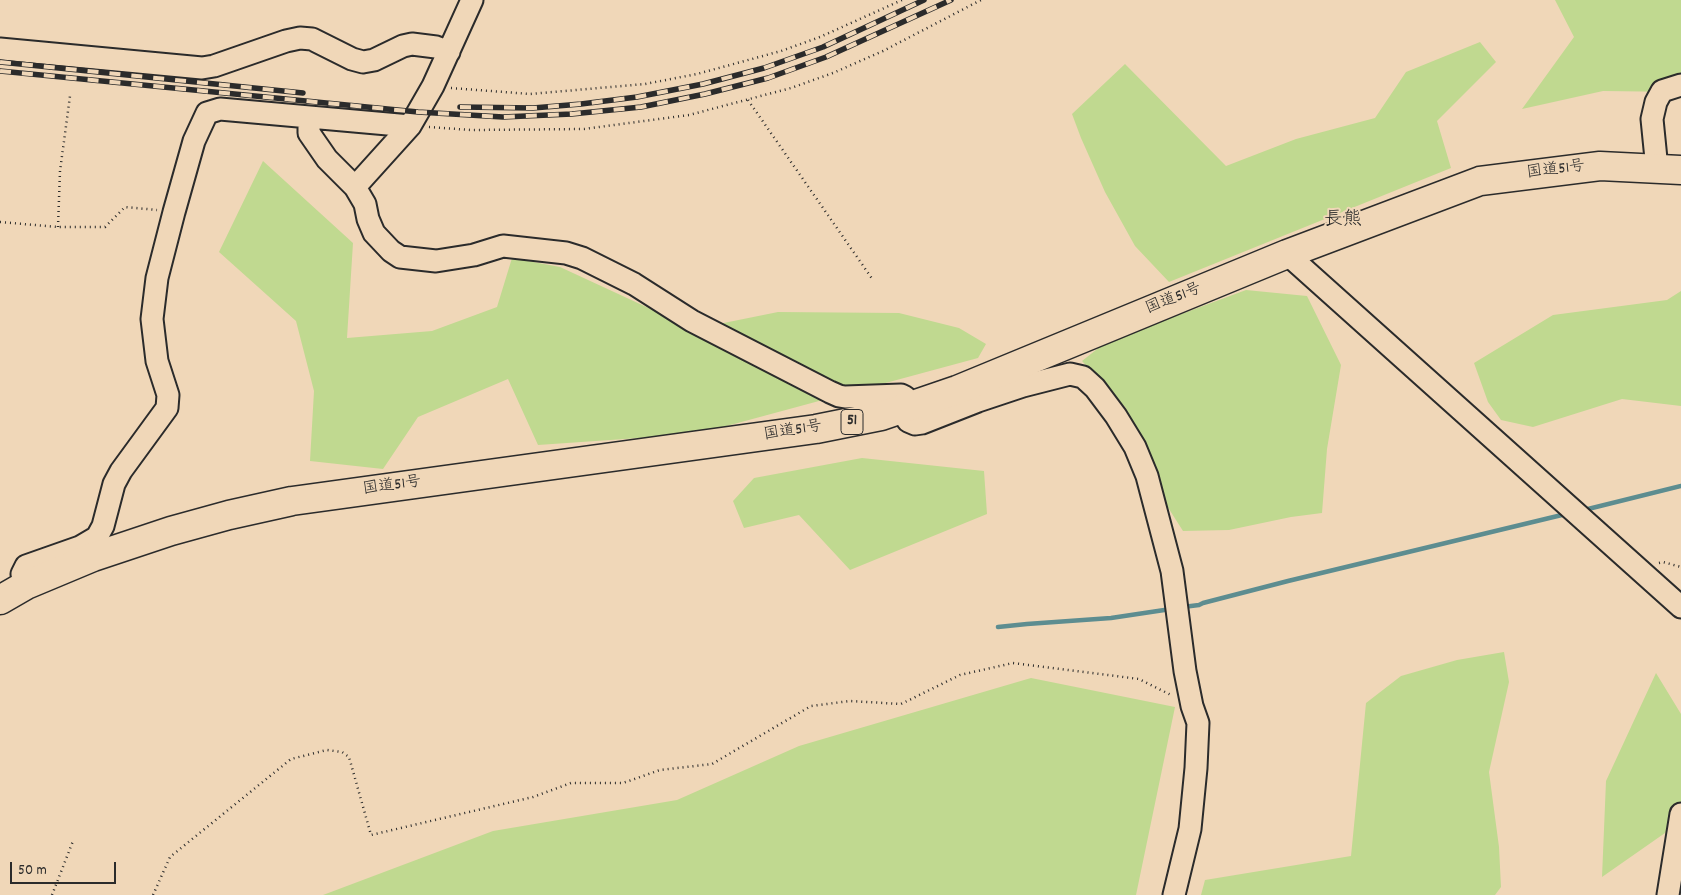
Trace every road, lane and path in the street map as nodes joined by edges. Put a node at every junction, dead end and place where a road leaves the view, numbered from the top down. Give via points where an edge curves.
1 (472, 0) edge
2 (902, 0) edge
3 (981, 0) edge
4 (0, 49) edge
5 (449, 52) junction
6 (1681, 85) edge
7 (434, 86) junction
8 (70, 96) dead end
9 (748, 100) junction
10 (309, 117) junction
11 (410, 126) junction
12 (1669, 169) edge
13 (355, 187) junction
14 (174, 212) junction
15 (0, 222) edge
16 (58, 227) junction
17 (1287, 254) junction
18 (873, 280) dead end
19 (906, 408) junction
20 (26, 585) junction
21 (0, 600) edge
22 (1681, 607) edge
23 (1192, 706) junction
24 (1681, 814) edge
25 (73, 841) dead end
26 (52, 895) edge
27 (154, 895) edge
28 (1174, 895) edge
29 (1668, 895) edge

1 - 5 street
2 - 7 path via 781,51 739,64 645,84 530,94
3 - 9 path via 833,73
4 - 5 street via 202,68 300,38 312,39 363,62 412,44
5 - 7 street
6 - 12 street via 1662,91 1652,119
7 - 11 street
8 - 16 path via 60,171
9 - 11 path via 689,115 584,129 472,130
9 - 18 path
10 - 11 street
10 - 13 street via 310,133 327,159
10 - 14 street via 220,109 208,112 194,141
11 - 13 street
12 - 17 highway, 国道51号 / 51 via 1600,166 1480,180
13 - 19 street via 365,204 374,233 400,257 436,261 474,255 502,246 566,253 634,284 692,321 834,394 902,395
14 - 16 path via 125,207 105,226
14 - 20 street via 152,319 157,361 168,395 167,408 121,471 97,537 80,547 26,566 22,574
15 - 16 path
17 - 19 highway, 国道51号 / 51
17 - 22 street
19 - 20 highway, 国道51号 / 51 via 816,429 292,501 171,531
19 - 23 street via 908,421 915,424 1023,386 1070,374 1083,377 1095,388 1135,447 1147,476 1172,571
20 - 21 highway, 国道51号 / 51
23 - 27 path via 1139,679 1013,663 960,675 901,704 850,701 811,706 712,764 660,770 623,783 571,782 533,797 371,835 349,757 342,752 326,750 291,759 170,857
23 - 28 street via 1198,723 1196,768 1190,829
24 - 29 street
25 - 26 path

